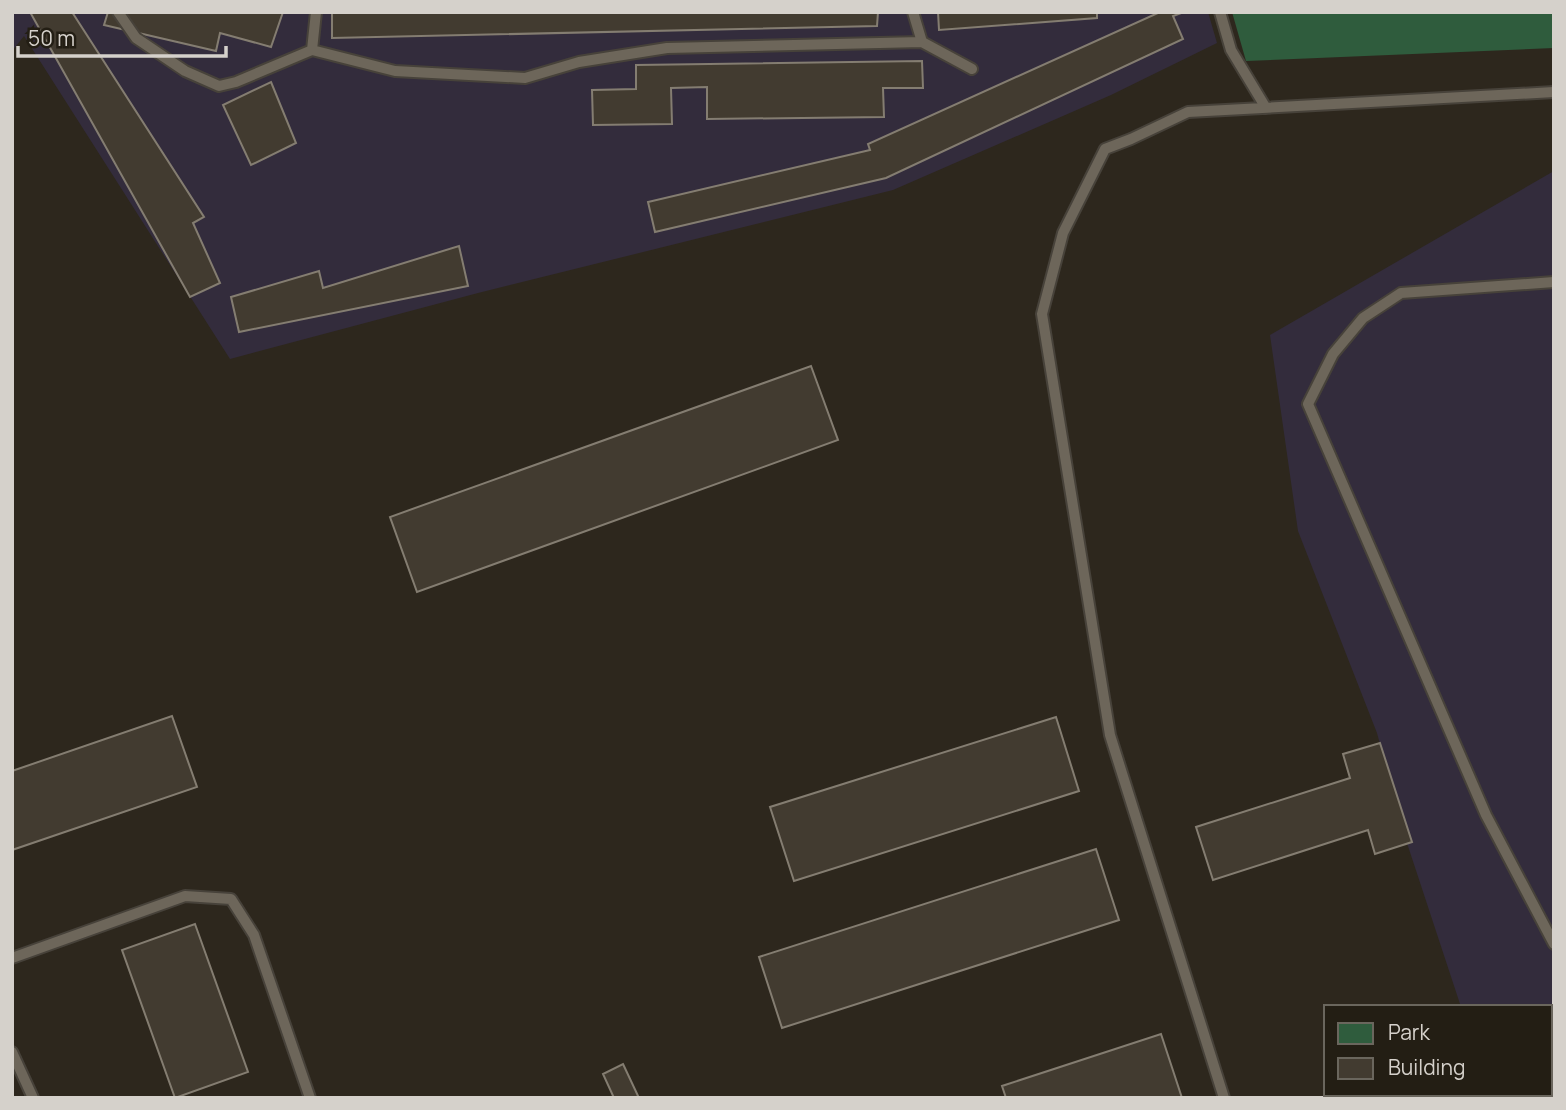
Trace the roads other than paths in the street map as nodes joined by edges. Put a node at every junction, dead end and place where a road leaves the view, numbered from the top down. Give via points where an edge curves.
1 (118, 12) edge
2 (317, 12) edge
3 (912, 12) edge
4 (1220, 12) edge
5 (922, 42) junction
6 (312, 50) junction
7 (972, 69) dead end
8 (1554, 92) edge
9 (1266, 108) junction
10 (1554, 282) edge
11 (1554, 944) edge
12 (12, 958) edge
13 (12, 1052) edge
14 (33, 1098) edge
15 (310, 1098) edge
16 (1224, 1098) edge

1 - 6 lane via 136,38 186,71 219,86
2 - 6 lane
3 - 5 lane
4 - 9 lane via 1231,50
5 - 6 lane via 667,48 579,62 525,78 395,71
5 - 7 lane
8 - 9 lane
9 - 16 lane via 1188,112 1105,149 1063,233 1042,314 1110,735
10 - 11 lane via 1401,293 1363,318 1333,354 1308,404 1486,815
12 - 15 lane via 186,896 231,899 254,934
13 - 14 lane

